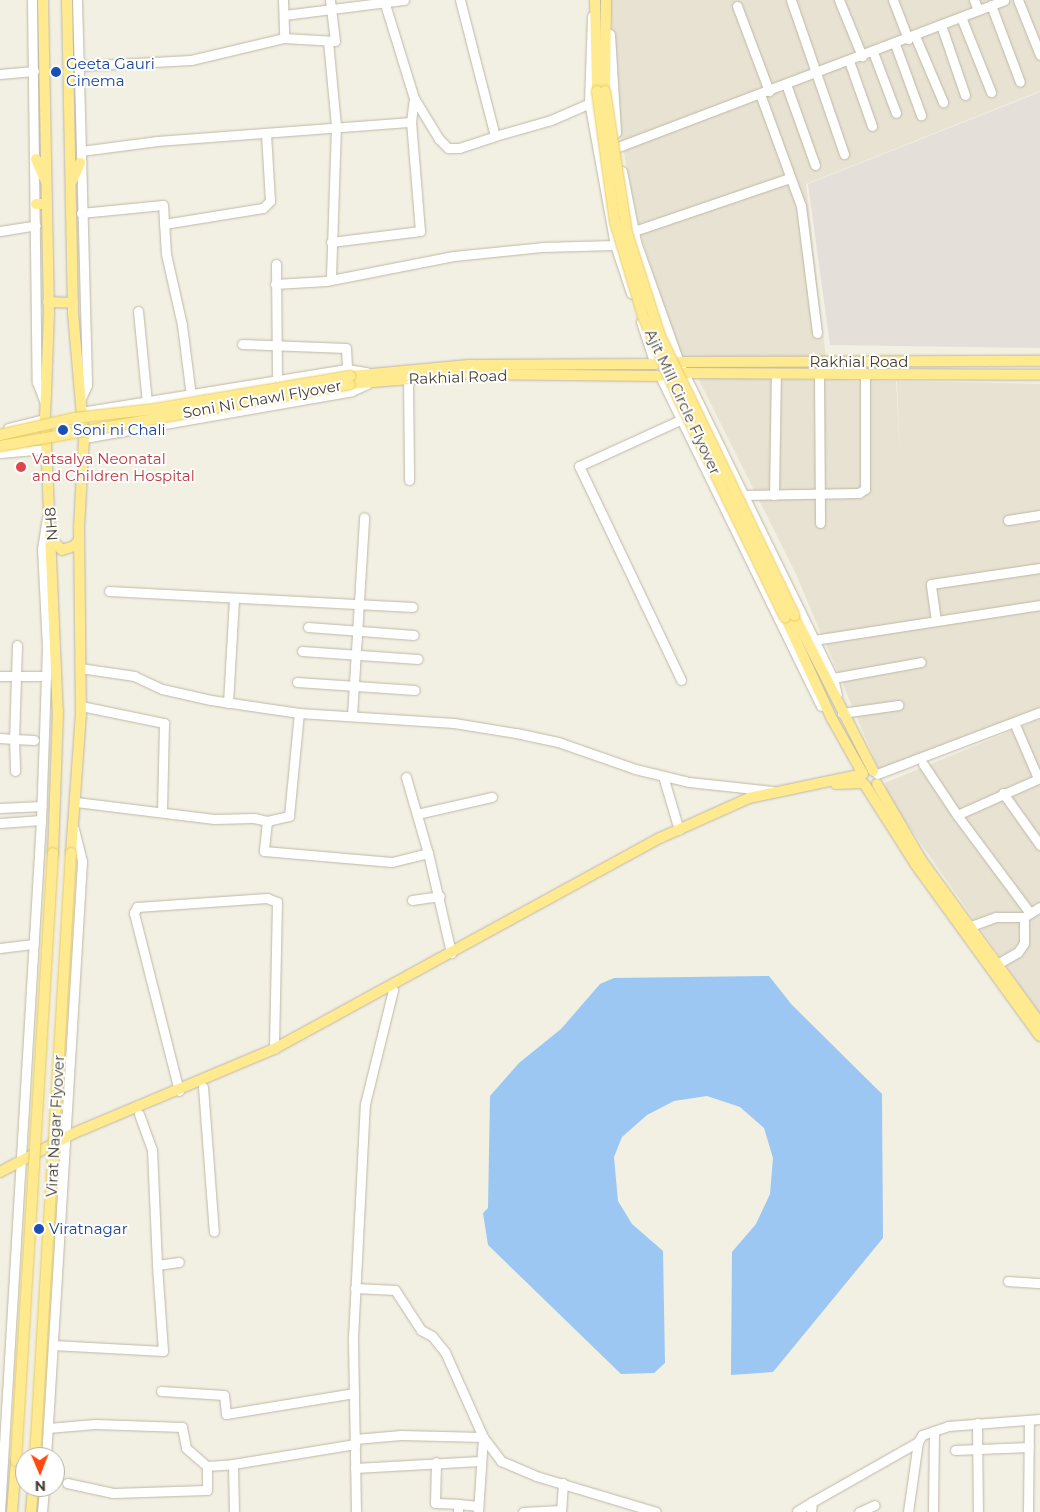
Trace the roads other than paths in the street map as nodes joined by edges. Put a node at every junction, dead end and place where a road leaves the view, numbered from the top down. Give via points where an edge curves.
1 (32, 0) edge
2 (43, 0) edge
3 (67, 0) edge
4 (77, 0) edge
5 (283, 0) edge
6 (404, 0) edge
7 (460, 0) edge
8 (791, 0) edge
9 (839, 0) edge
10 (894, 0) edge
11 (974, 0) edge
12 (1004, 0) edge
13 (1018, 0) edge
14 (595, 3) edge
15 (606, 3) edge
16 (330, 4) edge
17 (385, 4) junction
18 (991, 5) junction
19 (737, 6) dead end
20 (978, 10) junction
21 (285, 14) junction
22 (961, 17) junction
23 (941, 25) junction
24 (911, 37) junction
25 (284, 38) junction
26 (328, 41) junction
27 (895, 44) junction
28 (873, 52) junction
29 (1040, 55) edge
30 (862, 56) junction
31 (849, 61) junction
32 (78, 66) junction
33 (34, 71) junction
34 (816, 73) junction
35 (0, 74) edge
36 (1020, 82) dead end
37 (786, 84) junction
38 (601, 91) junction
39 (769, 91) junction
40 (991, 92) dead end
41 (760, 94) junction
42 (966, 95) dead end
43 (414, 98) junction
44 (612, 101) junction
45 (589, 102) junction
46 (943, 102) dead end
47 (896, 113) dead end
48 (921, 115) dead end
49 (411, 122) junction
50 (336, 126) junction
51 (872, 126) dead end
52 (266, 134) junction
53 (496, 136) junction
54 (618, 147) junction
55 (81, 151) junction
56 (844, 154) dead end
57 (36, 159) junction
58 (80, 162) junction
59 (816, 165) dead end
60 (790, 178) junction
61 (46, 182) junction
62 (70, 184) junction
63 (42, 204) junction
64 (81, 214) junction
65 (164, 224) junction
66 (36, 225) junction
67 (634, 231) junction
68 (0, 232) edge
69 (331, 242) junction
70 (615, 245) junction
71 (276, 264) dead end
72 (330, 280) junction
73 (275, 284) junction
74 (48, 302) junction
75 (72, 303) junction
76 (138, 311) dead end
77 (818, 333) dead end
78 (242, 344) dead end
79 (274, 345) junction
80 (1040, 361) edge
81 (678, 362) junction
82 (655, 364) junction
83 (684, 373) junction
84 (776, 374) junction
85 (819, 374) junction
86 (865, 374) junction
87 (1040, 375) edge
88 (349, 376) junction
89 (660, 376) junction
90 (377, 377) junction
91 (408, 378) junction
92 (278, 381) junction
93 (191, 396) junction
94 (147, 403) junction
95 (46, 405) junction
96 (80, 406) junction
97 (45, 419) junction
98 (680, 420) junction
99 (0, 430) edge
100 (0, 435) edge
101 (84, 438) junction
102 (0, 446) edge
103 (46, 449) junction
104 (0, 453) edge
105 (409, 480) dead end
106 (819, 494) junction
107 (743, 495) junction
108 (774, 495) junction
109 (49, 501) junction
110 (1040, 516) edge
111 (364, 517) dead end
112 (1008, 520) dead end
113 (820, 523) dead end
114 (52, 540) junction
115 (79, 540) junction
116 (1040, 568) edge
117 (108, 591) dead end
118 (234, 598) junction
119 (359, 603) junction
120 (1040, 605) edge
121 (413, 607) dead end
122 (790, 616) junction
123 (936, 621) junction
124 (308, 627) dead end
125 (356, 631) junction
126 (414, 635) dead end
127 (814, 640) junction
128 (18, 645) dead end
129 (302, 651) dead end
130 (354, 657) junction
131 (418, 659) dead end
132 (920, 662) dead end
133 (80, 668) junction
134 (0, 676) edge
135 (18, 676) junction
136 (46, 676) junction
137 (833, 678) junction
138 (680, 680) dead end
139 (297, 682) dead end
140 (353, 686) junction
141 (415, 690) dead end
142 (228, 703) junction
143 (898, 705) dead end
144 (81, 706) junction
145 (1040, 712) edge
146 (299, 713) junction
147 (352, 716) junction
148 (842, 716) junction
149 (1040, 716) edge
150 (832, 719) junction
151 (1016, 727) junction
152 (0, 738) edge
153 (14, 739) junction
154 (34, 740) dead end
155 (923, 764) junction
156 (15, 770) dead end
157 (664, 776) junction
158 (406, 777) dead end
159 (877, 777) junction
160 (1039, 778) edge
161 (863, 781) junction
162 (774, 793) junction
163 (1003, 793) junction
164 (492, 797) dead end
165 (76, 802) junction
166 (42, 806) junction
167 (0, 808) edge
168 (162, 812) junction
169 (417, 814) junction
170 (958, 815) junction
171 (41, 820) junction
172 (268, 822) junction
173 (0, 823) edge
174 (74, 825) junction
175 (678, 830) junction
176 (40, 835) junction
177 (54, 836) junction
178 (1040, 845) edge
179 (428, 853) junction
180 (440, 896) junction
181 (412, 900) dead end
182 (1040, 907) edge
183 (1027, 915) junction
184 (971, 926) junction
185 (34, 944) junction
186 (0, 948) edge
187 (451, 953) junction
188 (999, 963) junction
189 (392, 988) junction
190 (1040, 1023) edge
191 (1040, 1036) edge
192 (274, 1049) junction
193 (203, 1087) junction
194 (179, 1091) junction
195 (138, 1114) junction
196 (66, 1140) junction
197 (22, 1165) junction
198 (0, 1172) edge
199 (0, 1178) edge
200 (214, 1232) dead end
201 (179, 1262) dead end
202 (157, 1265) junction
203 (1008, 1281) dead end
204 (1040, 1283) edge
205 (355, 1288) junction
206 (53, 1345) junction
207 (161, 1392) dead end
208 (354, 1393) junction
209 (1040, 1419) edge
210 (1029, 1421) junction
211 (977, 1423) junction
212 (48, 1428) junction
213 (934, 1431) junction
214 (483, 1437) junction
215 (355, 1442) junction
216 (918, 1442) junction
217 (17, 1447) edge
218 (36, 1447) edge
219 (47, 1447) edge
220 (1029, 1447) junction
221 (977, 1448) junction
222 (956, 1450) dead end
223 (480, 1461) junction
224 (436, 1462) junction
225 (15, 1463) edge
226 (233, 1464) junction
227 (2, 1466) edge
228 (207, 1466) junction
229 (355, 1468) junction
230 (15, 1475) edge
231 (67, 1483) dead end
232 (563, 1483) junction
233 (32, 1497) edge
234 (43, 1497) edge
235 (875, 1505) dead end
236 (811, 1507) edge
237 (458, 1508) edge
238 (478, 1509) edge
239 (561, 1511) edge
240 (0, 1512) edge
241 (12, 1512) edge
242 (31, 1512) edge
243 (42, 1512) edge
244 (234, 1512) edge
245 (356, 1512) edge
246 (523, 1512) edge
247 (656, 1512) edge
248 (797, 1512) edge
249 (859, 1512) edge
250 (908, 1512) edge
251 (933, 1512) edge
252 (978, 1512) edge
253 (1028, 1512) edge

1 - 33 street
2 - 61 main road, NH8
3 - 62 main road, NH8
4 - 32 street
5 - 21 street
6 - 17 street
7 - 53 street
8 - 34 street
9 - 30 street
10 - 24 street
11 - 20 street
12 - 18 street
13 - 29 street
14 - 38 main road, Ajit Mill Circle Flyover
14 - 45 street via 589,35
15 - 38 main road, Ajit Mill Circle Flyover
15 - 44 street
16 - 17 street
16 - 21 street
16 - 26 street via 335,41
17 - 43 street
18 - 20 street
18 - 36 street
19 - 39 street
20 - 22 street
21 - 25 street
22 - 23 street
22 - 40 street
23 - 24 street
23 - 42 street
24 - 27 street
24 - 46 street
25 - 26 street
25 - 32 street via 191,60
26 - 50 street
27 - 28 street
27 - 48 street
28 - 30 street
28 - 47 street
30 - 31 street
31 - 34 street
31 - 51 street
32 - 55 street
33 - 35 street
33 - 57 street
34 - 37 street
34 - 56 street
37 - 39 street
37 - 59 street
38 - 122 main road, Ajit Mill Circle Flyover, bridge via 627,233 660,336
39 - 41 street
41 - 54 street
41 - 60 street
43 - 49 street
43 - 53 street via 448,148
44 - 45 street
44 - 54 street
45 - 53 street via 551,120
45 - 70 street
49 - 50 street
49 - 69 street via 420,231
50 - 52 street
50 - 69 street
52 - 55 street
52 - 65 street via 270,201 263,208
54 - 67 street
55 - 58 street
57 - 61 main road
57 - 63 street
58 - 62 main road
58 - 64 street
60 - 67 street
60 - 77 street via 801,206
61 - 63 main road, NH8
62 - 75 main road, NH8
63 - 66 street
63 - 74 main road, NH8
64 - 65 street via 162,205
64 - 96 street via 87,385
65 - 93 street
66 - 68 street
66 - 95 street via 37,382
67 - 81 street
69 - 72 street
70 - 72 street via 454,256
70 - 82 street
71 - 73 street
72 - 73 street
73 - 79 street
74 - 75 main road
74 - 95 main road, NH8
75 - 96 main road, NH8
76 - 94 street
78 - 79 street
79 - 88 street via 346,348
79 - 92 street
80 - 81 main road, Rakhial Road
81 - 82 street
81 - 83 street
82 - 89 street
82 - 90 main road, Rakhial Road via 468,365
83 - 84 main road, Rakhial Road
83 - 89 street
83 - 107 street
84 - 85 main road, Rakhial Road
84 - 108 street
85 - 86 main road, Rakhial Road
85 - 106 street
86 - 87 main road, Rakhial Road
86 - 106 street via 865,489 859,493
88 - 90 main road, Soni Ni Chawl Flyover
88 - 92 street
88 - 100 main road, Soni Ni Chawl Flyover, bridge via 155,410 75,418
88 - 102 main road, Soni Ni Chawl Flyover, bridge
89 - 91 main road, Rakhial Road via 468,374
89 - 98 street
90 - 91 main road, Rakhial Road
90 - 101 street via 352,391
91 - 105 street
92 - 93 street
93 - 94 street
94 - 96 street
95 - 97 main road, NH8
96 - 101 main road, NH8
97 - 99 street
97 - 103 main road, NH8
98 - 138 street via 579,466
98 - 150 street via 807,680
101 - 115 main road, NH8
103 - 104 street
103 - 109 main road, NH8
106 - 108 street
106 - 113 street
107 - 108 street
107 - 127 street
109 - 114 main road, NH8
109 - 136 street via 42,549
110 - 112 street
111 - 119 street
114 - 115 main road via 62,550 74,546
114 - 177 main road, NH8 via 58,712
115 - 133 main road, NH8
116 - 123 street via 931,584
117 - 118 street
118 - 119 street
118 - 142 street
119 - 121 street
119 - 125 street
120 - 123 street
122 - 148 main road, Ajit Mill Circle Flyover
122 - 150 main road, Ajit Mill Circle Flyover
123 - 127 street
124 - 125 street
125 - 126 street
125 - 130 street
127 - 137 street
128 - 135 street
129 - 130 street
130 - 131 street
130 - 140 street
132 - 137 street
133 - 142 street via 134,676 162,689
133 - 144 main road, NH8
134 - 135 street
135 - 136 street
135 - 153 street
136 - 166 street
137 - 148 street
139 - 140 street
140 - 141 street
140 - 147 street
142 - 146 street
143 - 148 street
144 - 165 main road, NH8
144 - 168 street via 164,723
145 - 159 street
146 - 147 street
146 - 172 street via 289,816
147 - 157 street via 454,723 516,733 558,742
148 - 159 main road, Ajit Mill Circle Flyover
149 - 151 street
150 - 161 main road, Ajit Mill Circle Flyover
151 - 155 street
151 - 160 street
152 - 153 street
153 - 154 street
153 - 156 street
155 - 159 street
155 - 170 street
157 - 162 street
157 - 175 street
158 - 169 street
159 - 161 main road
159 - 161 main road
159 - 184 main road, Ajit Mill Circle Flyover via 898,824
160 - 163 street
161 - 162 main road
161 - 191 main road, Ajit Mill Circle Flyover via 916,865
162 - 175 main road via 749,798
162 - 189 main road via 662,842
163 - 170 street
163 - 178 street
164 - 169 street
165 - 168 street
165 - 174 main road, NH8
166 - 167 street
166 - 171 street
168 - 172 street
169 - 179 street
170 - 183 street
171 - 173 street
171 - 176 street
172 - 179 street via 264,851 392,862
174 - 196 street via 82,861
174 - 218 main road, Virat Nagar Flyover, bridge
175 - 187 main road
176 - 177 street
176 - 185 street
177 - 217 main road, Virat Nagar Flyover, bridge
179 - 180 street
180 - 181 street
180 - 187 street
182 - 183 street
183 - 184 street via 996,917
183 - 188 street via 1024,943 1018,952
184 - 188 main road, Ajit Mill Circle Flyover
185 - 186 street
185 - 197 street
187 - 189 main road
188 - 190 main road, Ajit Mill Circle Flyover
189 - 192 main road
189 - 193 main road via 276,1053
189 - 205 street via 364,1104
192 - 194 main road
192 - 194 street via 277,902 267,898 137,907 134,913
193 - 195 main road
193 - 200 street
194 - 196 main road
195 - 196 main road
195 - 202 street via 152,1150
196 - 197 main road
196 - 206 street
197 - 198 main road
197 - 199 main road
197 - 227 street
201 - 202 street
202 - 206 street via 163,1351
203 - 204 street
205 - 208 street
205 - 214 street via 395,1290 421,1330 432,1336 445,1352
206 - 212 street
207 - 208 street via 224,1395 226,1414
208 - 215 street
209 - 210 street
210 - 211 street
210 - 220 street
211 - 213 street
211 - 221 street
212 - 219 street
212 - 228 street via 95,1424 182,1427 186,1448
213 - 216 street via 922,1435
213 - 251 street
214 - 215 street via 401,1435
214 - 223 street
214 - 232 street via 501,1461
215 - 226 street
215 - 229 street
216 - 236 street
216 - 250 street
220 - 221 street
220 - 253 street
221 - 222 street
221 - 252 street
223 - 224 street
223 - 238 street
224 - 229 street
224 - 237 street via 435,1502
225 - 227 street
226 - 228 street
226 - 244 street
227 - 240 street
228 - 231 street via 207,1490 113,1493
229 - 245 street
230 - 241 main road
232 - 239 street
232 - 247 street
233 - 242 main road
234 - 243 street
235 - 249 street
236 - 248 street
237 - 238 street
239 - 246 street

